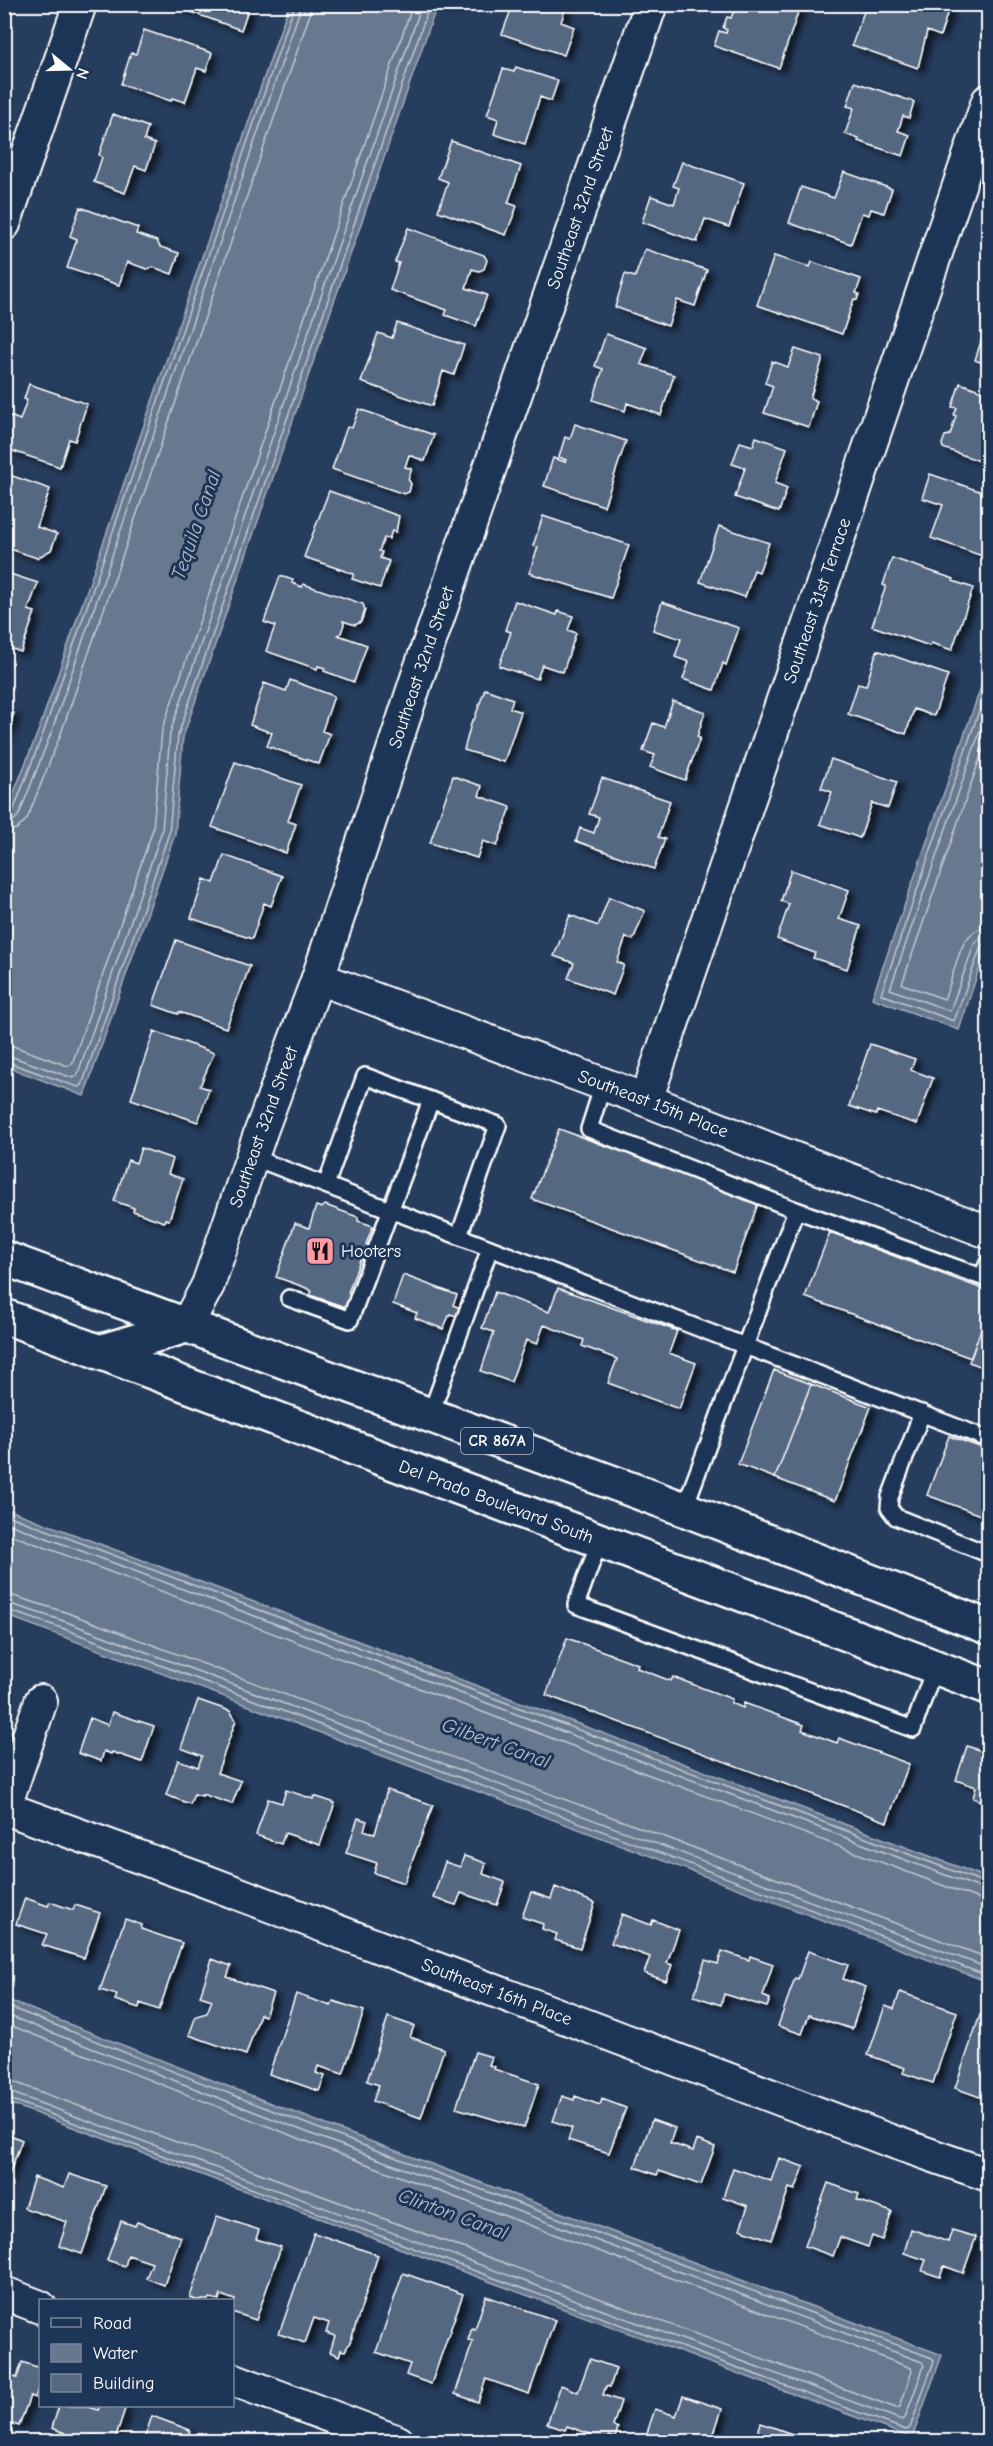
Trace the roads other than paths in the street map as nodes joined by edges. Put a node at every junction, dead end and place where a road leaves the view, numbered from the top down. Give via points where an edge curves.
1 (80, 4) edge
2 (651, 4) edge
3 (988, 101) edge
4 (4, 224) edge
5 (318, 978) junction
6 (603, 1085) junction
7 (431, 1100) junction
8 (646, 1100) junction
9 (252, 1157) junction
10 (326, 1185) junction
11 (390, 1210) junction
12 (796, 1210) junction
13 (988, 1232) edge
14 (459, 1236) junction
15 (490, 1248) junction
16 (4, 1258) edge
17 (988, 1263) edge
18 (290, 1298) dead end
19 (4, 1316) edge
20 (186, 1326) junction
21 (747, 1346) junction
22 (99, 1352) junction
23 (922, 1413) junction
24 (430, 1416) junction
25 (988, 1439) edge
26 (684, 1509) junction
27 (600, 1540) junction
28 (988, 1554) edge
29 (988, 1627) edge
30 (935, 1666) junction
31 (988, 1687) edge
32 (41, 1701) dead end
33 (5, 1809) edge
34 (988, 2175) edge
35 (4, 2293) edge
36 (39, 2307) edge
37 (234, 2380) edge
38 (398, 2442) edge

1 - 4 street
2 - 5 street, Southeast 32nd Street via 417,678
3 - 8 street, Southeast 31st Terrace
5 - 6 street, Southeast 15th Place
5 - 9 street, Southeast 32nd Street
6 - 8 street, Southeast 15th Place
6 - 12 lane via 589,1129
7 - 10 lane via 365,1076
7 - 11 lane
7 - 14 lane via 498,1125
8 - 13 street, Southeast 15th Place
9 - 10 lane
9 - 20 street, Southeast 32nd Street via 208,1285
10 - 11 lane
11 - 14 lane
11 - 18 lane via 350,1320
12 - 17 lane via 982,1277
12 - 21 lane
14 - 15 lane
15 - 21 lane
15 - 24 lane
16 - 20 main road, CR 867A
19 - 22 main road, Del Prado Boulevard South
20 - 22 main road
20 - 24 main road, CR 867A
21 - 23 lane
21 - 26 lane
22 - 27 main road, Del Prado Boulevard South
23 - 25 lane
23 - 28 lane via 889,1508 896,1517
24 - 26 main road, CR 867A
26 - 29 main road, CR 867A
27 - 30 main road, Del Prado Boulevard South
27 - 30 lane via 576,1605 913,1729
30 - 31 main road, Del Prado Boulevard South
32 - 33 street, Southeast 16th Place
33 - 34 street, Southeast 16th Place
35 - 36 street
37 - 38 street

